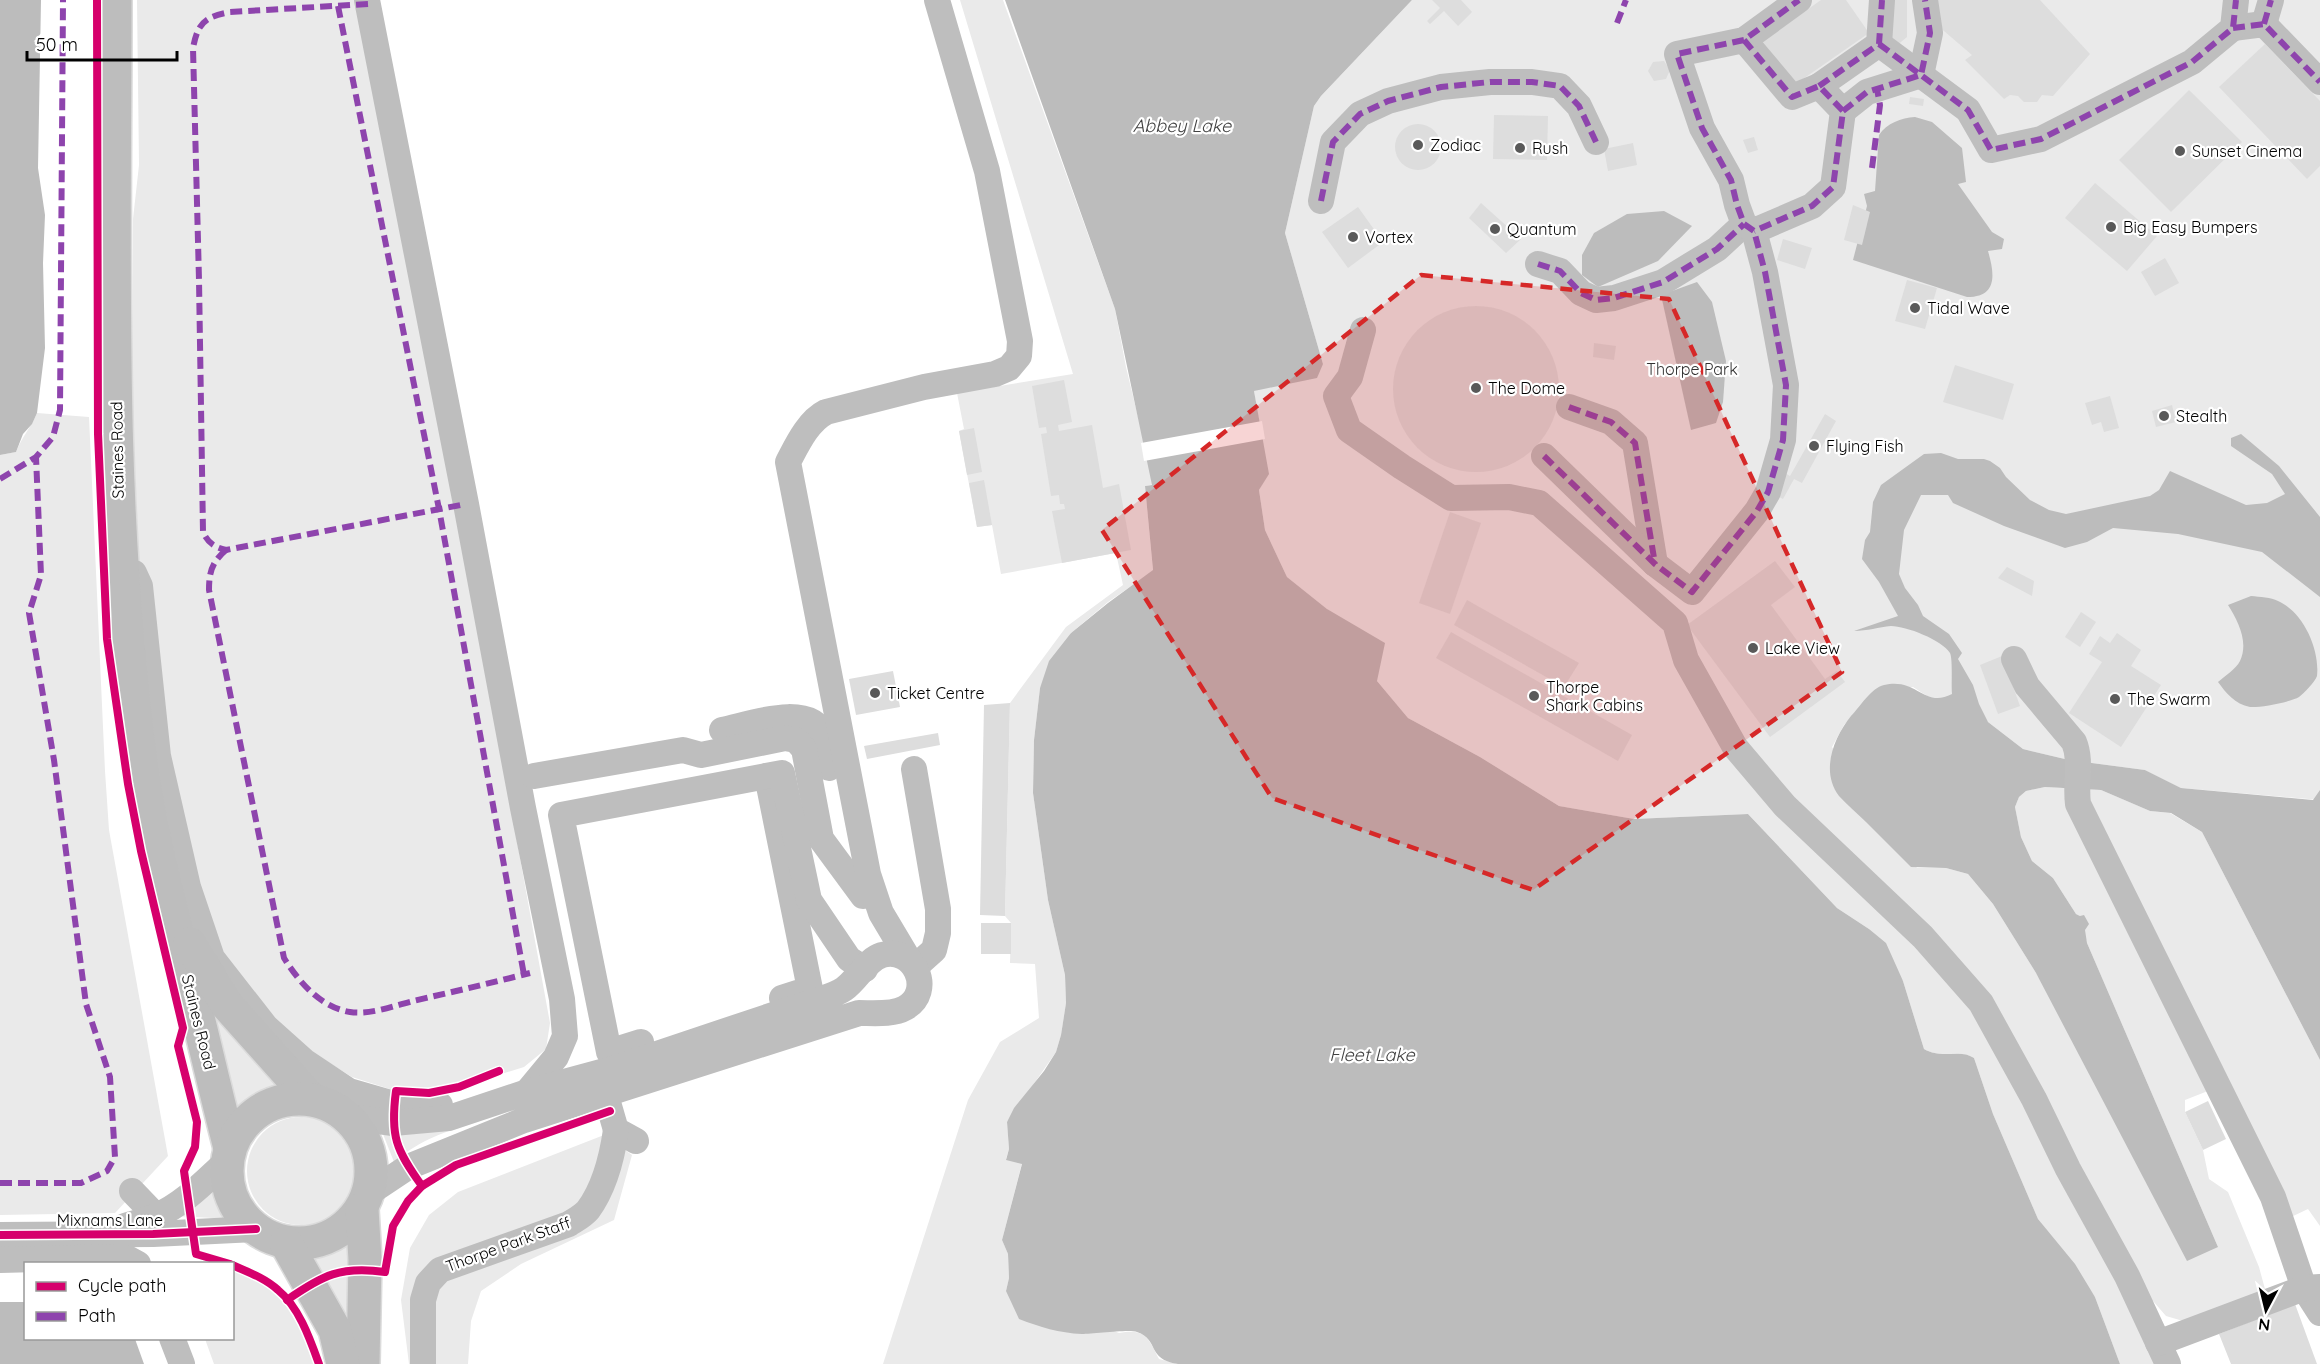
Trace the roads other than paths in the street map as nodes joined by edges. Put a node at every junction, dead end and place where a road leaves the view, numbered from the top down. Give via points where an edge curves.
1 (115, 0) edge
2 (367, 0) edge
3 (937, 0) edge
4 (1799, 0) edge
5 (1882, 0) edge
6 (1926, 0) edge
7 (2236, 0) edge
8 (2268, 12) edge
9 (2233, 28) junction
10 (1744, 40) junction
11 (1879, 44) junction
12 (1921, 75) junction
13 (2320, 82) edge
14 (1819, 86) junction
15 (1843, 111) junction
16 (1596, 142) dead end
17 (1321, 201) dead end
18 (1749, 228) junction
19 (1538, 264) dead end
20 (1363, 330) dead end
21 (1569, 407) dead end
22 (1544, 456) dead end
23 (119, 537) junction
24 (1655, 564) junction
25 (1692, 592) junction
26 (1675, 623) junction
27 (2014, 660) dead end
28 (722, 730) dead end
29 (657, 742) dead end
30 (914, 769) dead end
31 (775, 775) junction
32 (534, 776) dead end
33 (862, 882) junction
34 (167, 896) junction
35 (583, 921) junction
36 (905, 960) junction
37 (864, 969) junction
38 (535, 1083) junction
39 (605, 1092) junction
40 (311, 1099) junction
41 (348, 1117) junction
42 (229, 1155) junction
43 (132, 1191) dead end
44 (365, 1201) junction
45 (155, 1225) junction
46 (256, 1230) junction
47 (0, 1235) edge
48 (286, 1243) junction
49 (0, 1260) edge
50 (136, 1262) edge
51 (138, 1262) edge
52 (2312, 1287) edge
53 (2320, 1313) edge
54 (173, 1340) edge
55 (2163, 1353) edge
56 (182, 1364) edge
57 (343, 1364) edge
58 (363, 1364) edge
59 (423, 1364) edge

1 - 23 main road, Staines Road
2 - 38 street via 562,999 566,1036 556,1057
3 - 33 street via 987,171 1020,341 1019,356 1010,368 995,374 826,412 784,463
4 - 10 street
5 - 11 street
6 - 12 street via 1930,33
7 - 9 street
8 - 9 street
8 - 13 street
9 - 12 street via 2192,62 2049,135 1991,150 1968,110
10 - 14 street via 1792,97
10 - 18 street via 1677,54 1702,128 1731,180 1737,205
11 - 12 street
11 - 14 street
12 - 15 street via 1867,92
14 - 15 street
15 - 18 street via 1833,187 1812,206
16 - 17 street via 1579,106 1560,86 1490,82 1442,87 1388,101 1360,114 1333,142
18 - 19 street via 1663,282 1614,298 1596,300 1581,293 1560,271
18 - 25 street via 1765,272 1786,385 1783,440 1768,492 1757,511
20 - 26 street via 1350,377 1336,396 1349,430 1451,498 1509,497 1539,503
21 - 24 street via 1611,422 1635,443
22 - 24 street
23 - 34 main road, Staines Road via 140,760
23 - 38 street via 140,586 158,756 188,887 212,958 266,1027 303,1061 349,1091 394,1104 440,1105
24 - 25 street
25 - 26 street
26 - 55 street via 1686,660 1735,747 1785,806 1923,938 1981,1003 2127,1276
27 - 52 street via 2027,686 2074,742 2078,760 2091,761 2089,789 2076,789 2078,804 2273,1197
28 - 33 street via 790,716 804,718 816,726 823,734 837,813
29 - 33 street via 689,738 716,741 801,728 814,747 832,839
30 - 36 street via 938,925 934,950
31 - 35 street via 561,815
31 - 35 street via 810,989 609,1052
31 - 37 street via 809,900 849,958
32 - 33 street via 683,750 701,755 785,738 796,740 804,749 821,839
33 - 36 street
34 - 40 main road, Staines Road via 227,1005
34 - 42 main road, Staines Road
35 - 38 street via 578,995 580,1045 573,1056
36 - 37 street via 877,958
36 - 39 street via 920,986 912,1003 904,1008 860,1013
37 - 38 street via 844,989 819,1000 612,1069
38 - 41 street via 449,1118 393,1123
39 - 44 street via 408,1167
39 - 59 street, Thorpe Park Staff via 626,1136 586,1212 569,1224 440,1270 428,1283 423,1299
40 - 41 main road
40 - 42 main road via 290,1099 254,1115 240,1130
41 - 44 main road via 359,1129 369,1152 372,1177
42 - 45 street, Mixnams Lane
42 - 46 main road via 227,1180 232,1199
43 - 45 street
44 - 48 main road via 347,1226 329,1238
44 - 58 main road
45 - 46 street, Mixnams Lane
45 - 47 street, Mixnams Lane via 104,1233
45 - 51 street
46 - 48 main road
48 - 57 main road via 335,1330
49 - 50 street via 115,1257
52 - 53 street
52 - 55 street
54 - 56 street

